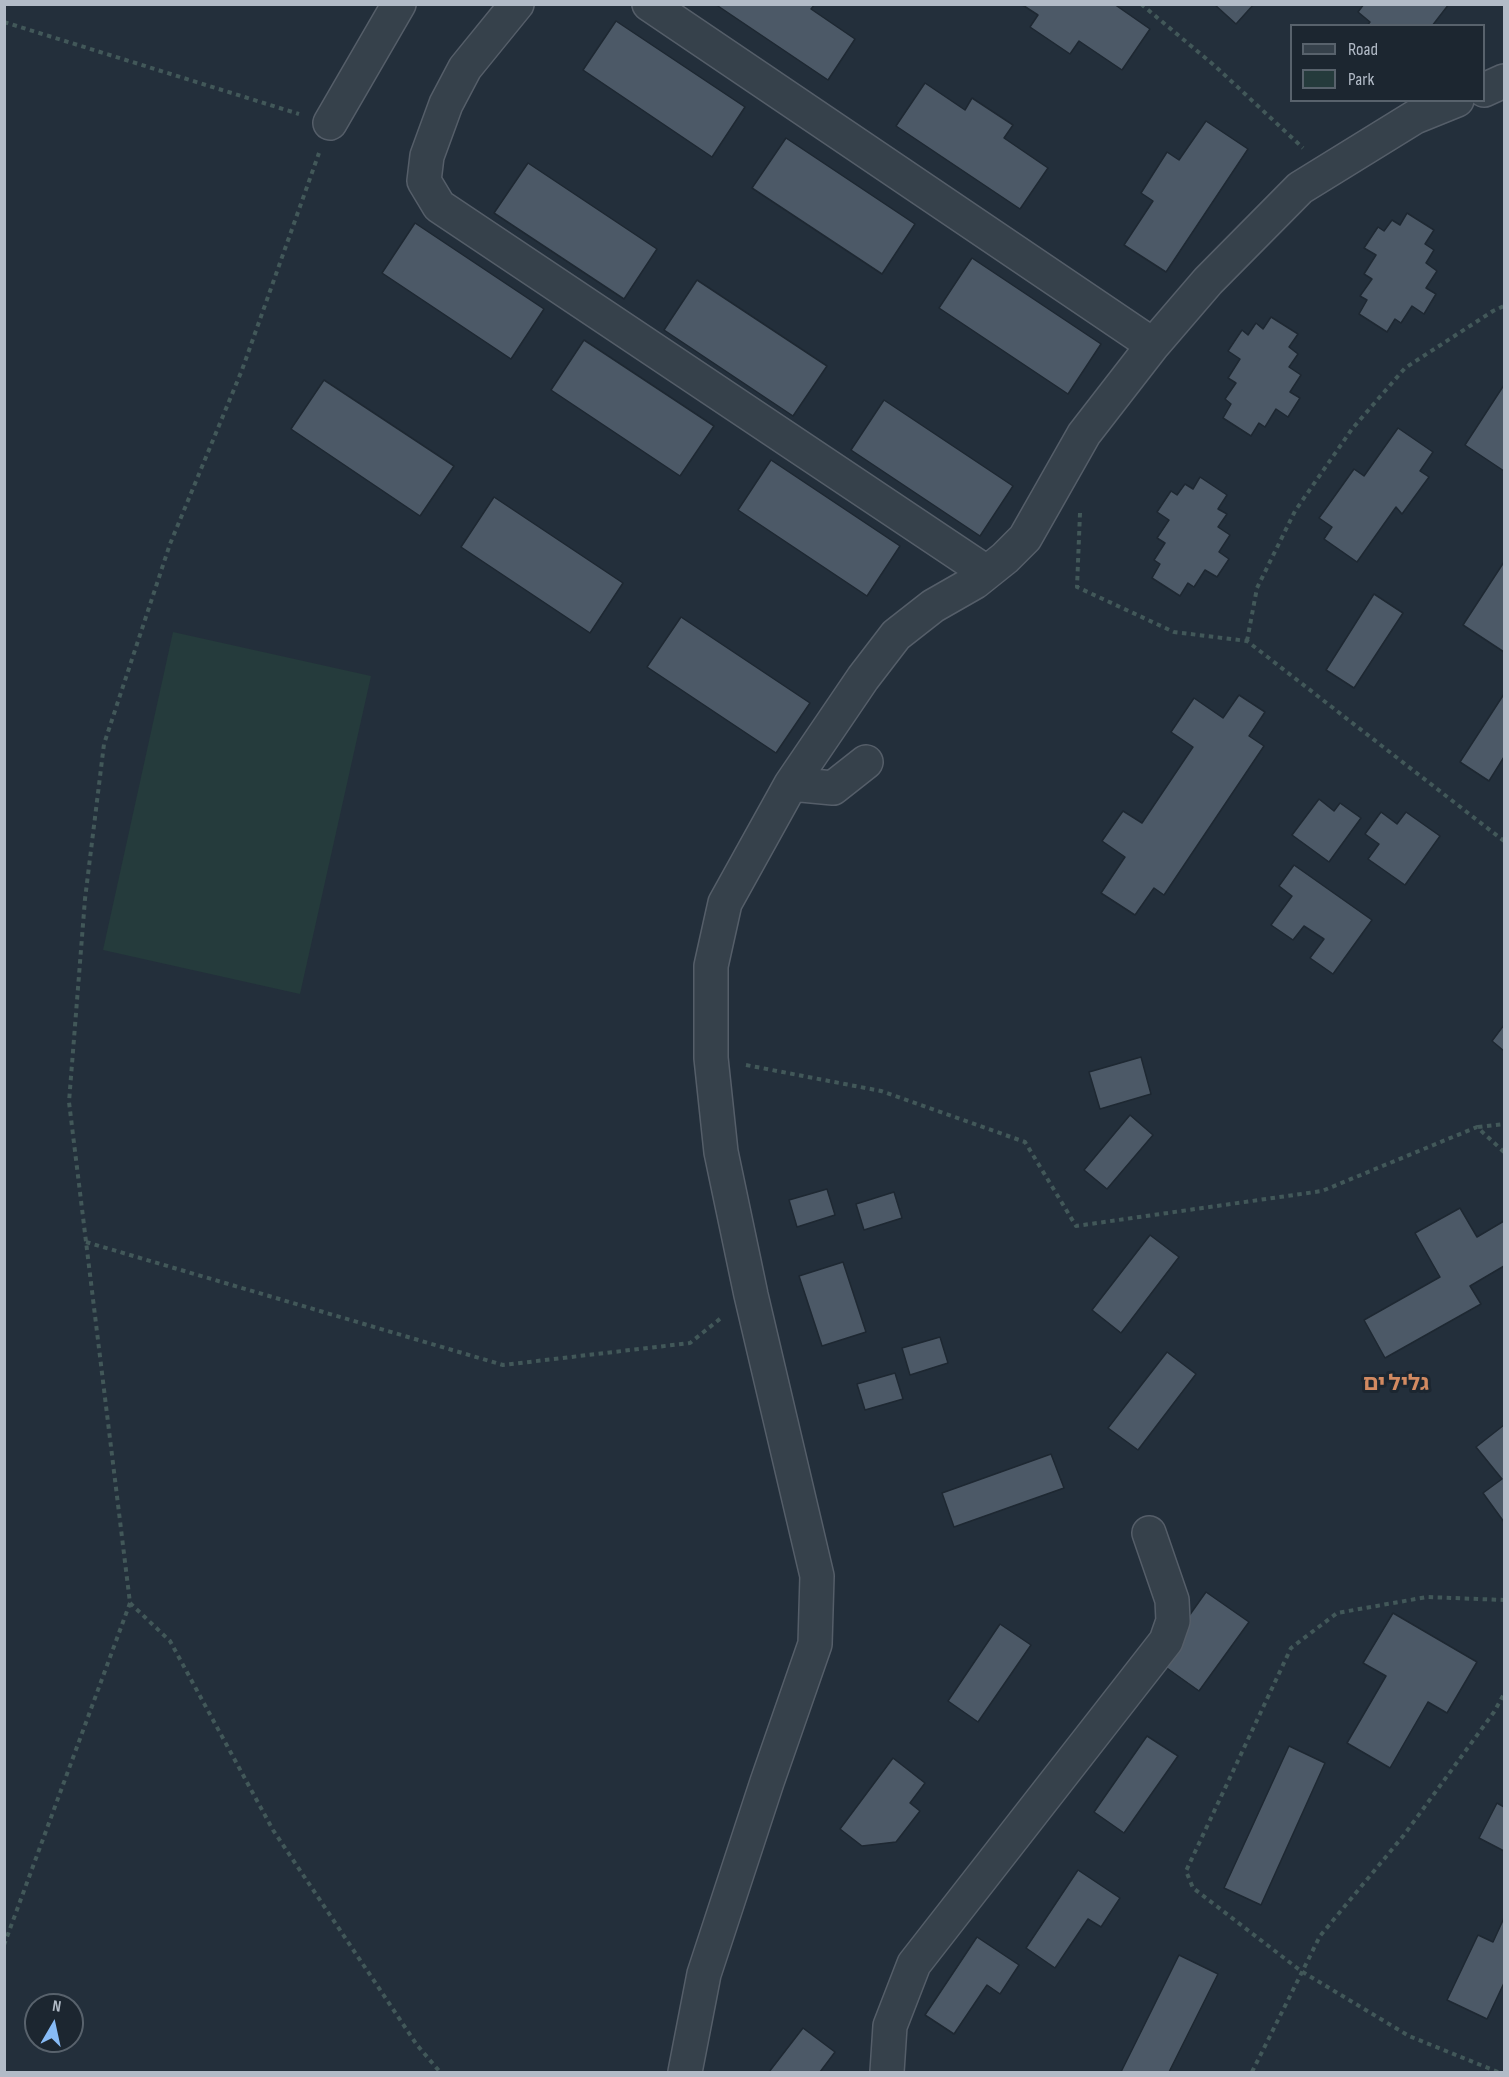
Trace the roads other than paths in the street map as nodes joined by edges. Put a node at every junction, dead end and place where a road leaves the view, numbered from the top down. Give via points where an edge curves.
1 (399, 4) edge
2 (517, 4) edge
3 (649, 4) edge
4 (1504, 81) edge
5 (1485, 90) edge
6 (1452, 102) edge
7 (330, 123) road end
8 (1153, 345) junction
9 (986, 572) junction
10 (866, 762) dead end
11 (791, 784) junction
12 (1149, 1533) dead end
13 (685, 2073) edge
14 (887, 2073) edge

1 - 7 street
2 - 9 street via 465,68 446,104 427,156 424,181 439,206
3 - 8 street
4 - 5 street
6 - 8 street via 1415,117 1300,188 1208,281
8 - 9 street via 1084,434 1025,538
9 - 11 street via 896,635 862,678
10 - 11 street via 833,788
11 - 13 street via 725,903 711,966 711,1058 722,1152 751,1294 817,1576 815,1644 704,1974
12 - 14 street via 1172,1600 1173,1621 1166,1641 914,1964 890,2026

